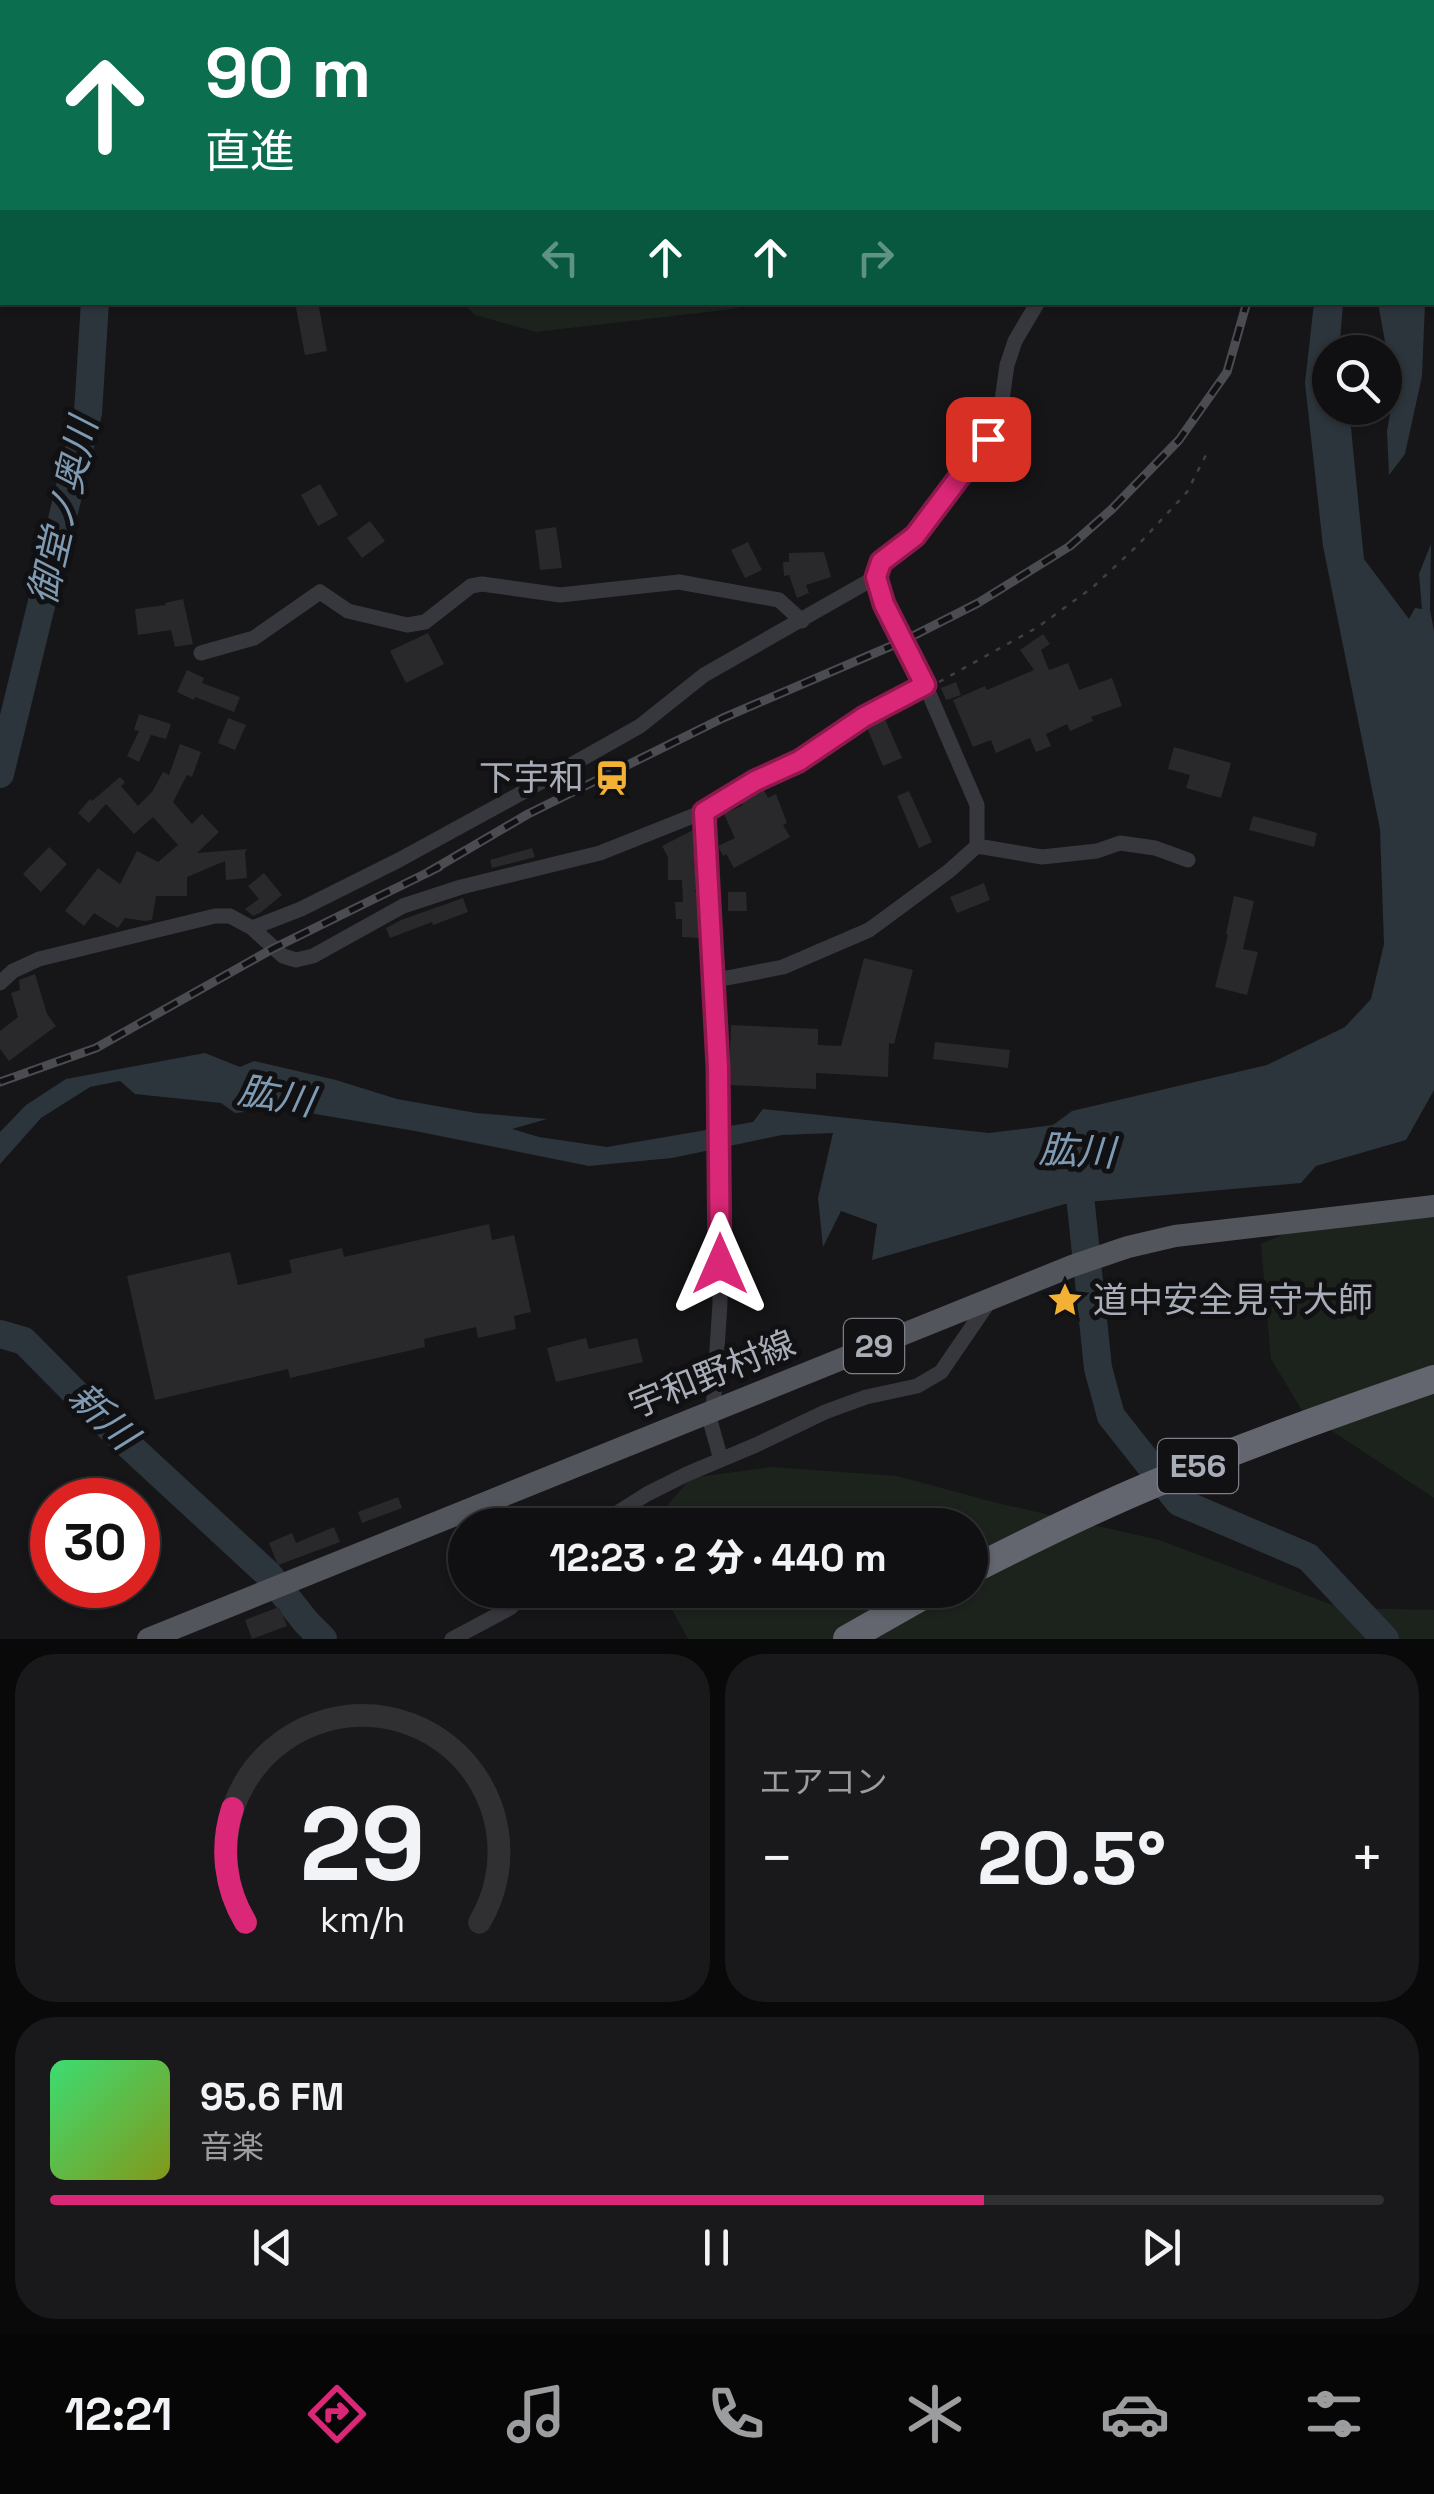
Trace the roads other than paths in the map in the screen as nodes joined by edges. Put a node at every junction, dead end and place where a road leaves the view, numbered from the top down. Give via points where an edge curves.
1 (1036, 305) edge
2 (876, 577) junction
3 (802, 621) junction
4 (201, 653) dead end
5 (926, 687) junction
6 (704, 812) junction
7 (977, 846) junction
8 (1188, 860) dead end
9 (252, 928) junction
10 (714, 977) junction
11 (0, 983) edge
12 (1434, 1206) edge
13 (992, 1298) junction
14 (1434, 1378) edge
15 (710, 1412) junction
16 (721, 1460) junction
17 (625, 1508) edge
18 (988, 1562) edge
19 (510, 1608) edge
20 (901, 1608) edge
21 (148, 1639) edge
22 (452, 1639) edge
23 (847, 1639) edge

1 - 2 street via 1015,341 988,439 915,536 881,562
2 - 3 street
2 - 5 street
3 - 4 street via 778,600 679,582 560,595 482,584 425,622 407,624 348,612 320,592 254,638
3 - 9 street via 704,675 640,726 516,796
5 - 6 lane
5 - 7 street via 977,805
6 - 9 street via 600,853 403,906 312,956 282,956
6 - 10 street
7 - 8 street via 1042,857 1120,843
7 - 10 street via 869,930 783,968
9 - 11 street via 215,916 38,959
10 - 15 street via 720,1264
12 - 13 main road, 宇和野村線 / 29 via 1175,1236 1128,1246
13 - 15 main road, 宇和野村線 / 29
13 - 16 street via 942,1372 917,1386 825,1412
14 - 18 highway, E56 via 1142,1489
15 - 16 street
15 - 21 main road, 宇和野村線 / 29
16 - 17 street
19 - 22 street
20 - 23 highway

